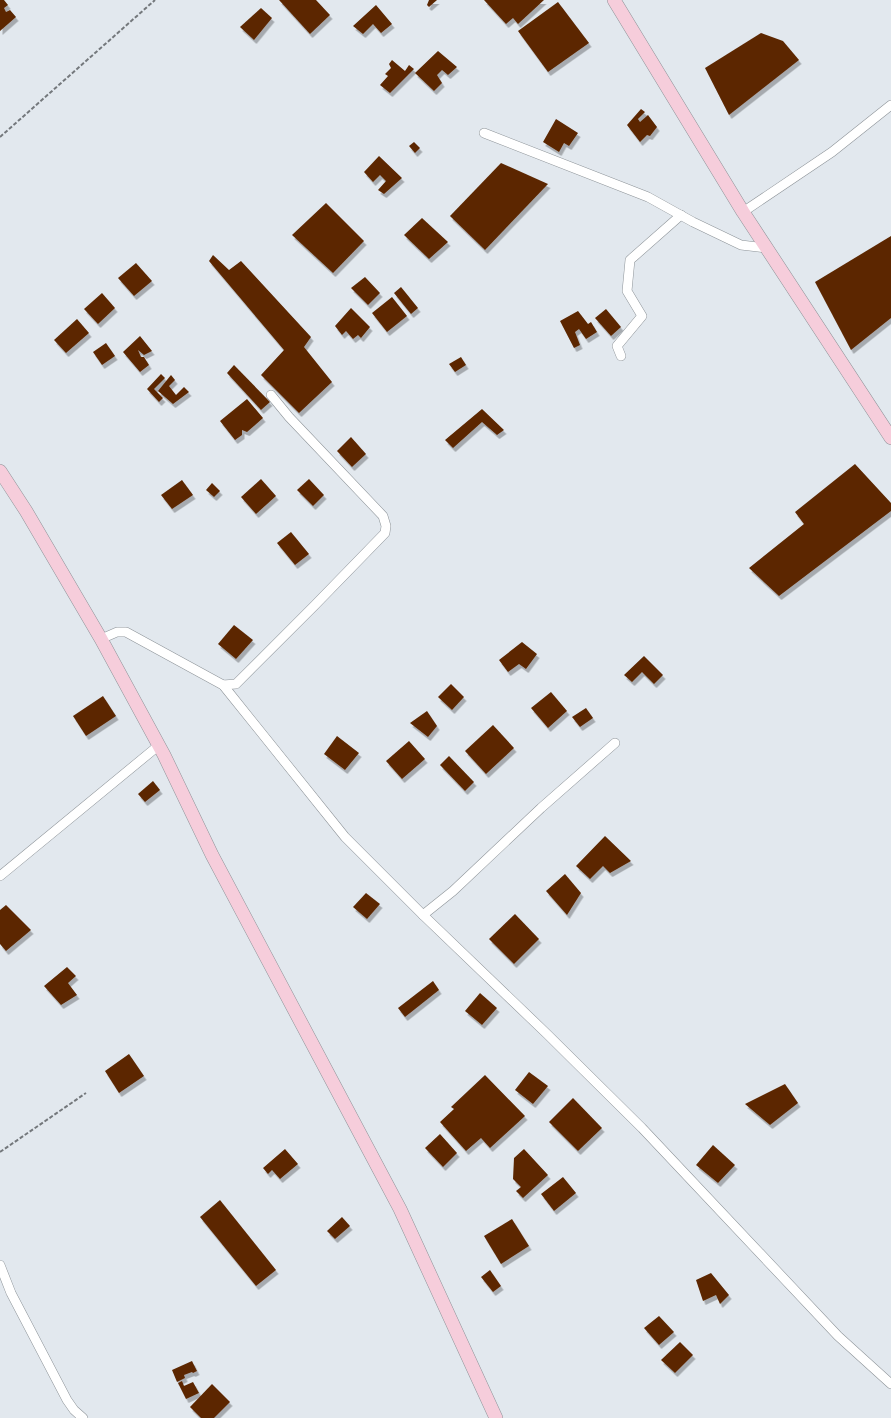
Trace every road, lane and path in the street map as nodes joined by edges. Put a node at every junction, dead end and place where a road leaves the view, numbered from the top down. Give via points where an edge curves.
1 (154, 0) edge
2 (614, 0) edge
3 (891, 105) edge
4 (484, 133) dead end
5 (0, 137) edge
6 (743, 212) junction
7 (681, 215) junction
8 (766, 248) junction
9 (621, 356) dead end
10 (271, 395) dead end
11 (891, 438) edge
12 (0, 471) edge
13 (100, 639) junction
14 (224, 685) junction
15 (615, 743) dead end
16 (158, 746) junction
17 (0, 876) edge
18 (423, 915) junction
19 (86, 1092) dead end
20 (0, 1152) edge
21 (0, 1266) edge
22 (891, 1384) edge
23 (83, 1418) edge
24 (496, 1418) edge

1 - 5 path
2 - 6 street
3 - 6 street via 832,152
4 - 7 street via 648,197
6 - 8 street
7 - 8 street via 741,245
7 - 9 street via 630,260 627,291 642,316 617,346
8 - 11 street
10 - 14 street via 383,516 385,533 236,684
12 - 13 street
13 - 14 street via 117,632 126,632
13 - 16 street
14 - 18 street via 345,836
15 - 18 street via 453,891
16 - 17 street
16 - 24 street via 212,855 400,1209
18 - 22 street via 642,1128 838,1336
19 - 20 path
21 - 23 street via 67,1400

